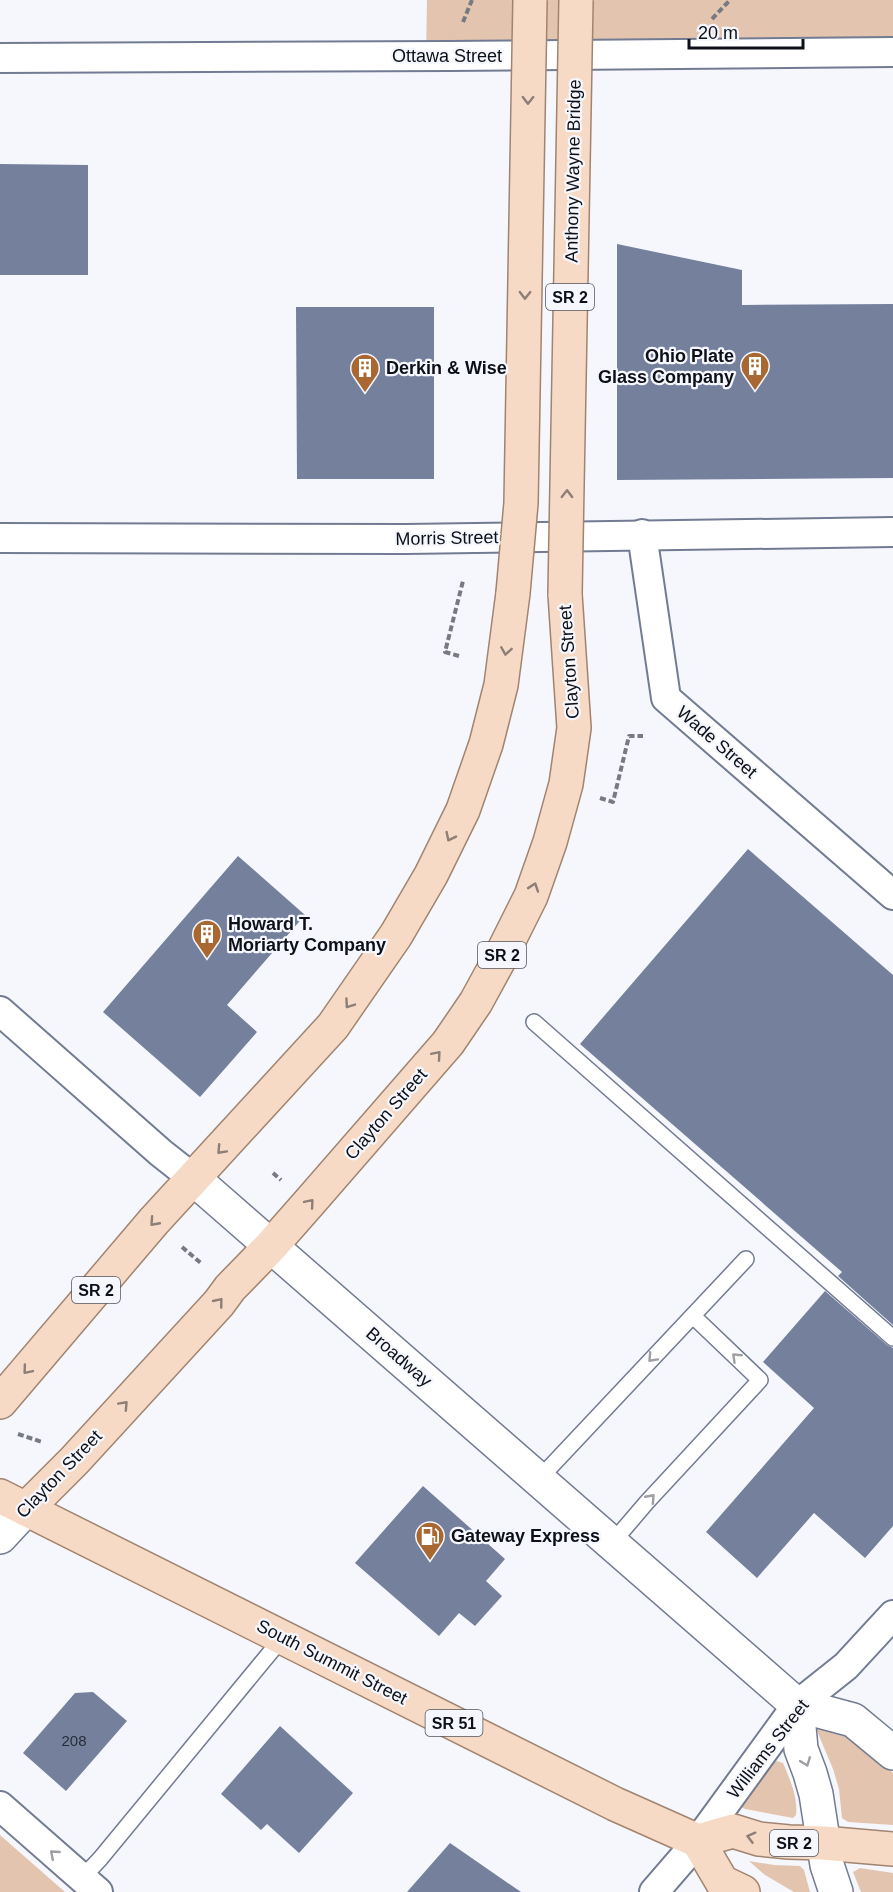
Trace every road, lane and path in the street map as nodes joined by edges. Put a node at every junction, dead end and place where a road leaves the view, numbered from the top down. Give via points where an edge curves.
1 (472, 0) edge
2 (530, 0) edge
3 (576, 0) edge
4 (460, 31) dead end
5 (893, 52) edge
6 (0, 58) edge
7 (893, 531) edge
8 (642, 534) junction
9 (0, 538) edge
10 (463, 581) dead end
11 (565, 594) joint
12 (459, 656) dead end
13 (643, 736) dead end
14 (600, 798) dead end
15 (893, 895) edge
16 (0, 1011) edge
17 (534, 1022) dead end
18 (194, 1179) junction
19 (271, 1246) junction
20 (182, 1247) dead end
21 (746, 1259) dead end
22 (207, 1269) dead end
23 (693, 1316) junction
24 (893, 1338) edge
25 (0, 1402) edge
26 (17, 1433) dead end
27 (49, 1445) dead end
28 (539, 1479) junction
29 (13, 1502) edge
30 (0, 1537) edge
31 (612, 1543) junction
32 (893, 1615) edge
33 (283, 1637) junction
34 (797, 1705) junction
35 (893, 1753) edge
36 (0, 1806) edge
37 (698, 1841) junction
38 (823, 1843) junction
39 (893, 1849) edge
40 (90, 1885) edge
41 (654, 1892) edge
42 (743, 1892) edge
43 (837, 1892) edge

1 - 4 path
2 -> 18 main road, SR 2, bridge via 521,503 501,685 486,744 463,810 396,935 333,1026
11 -> 3 main road, Anthony Wayne Bridge / SR 2, bridge
5 - 6 street, Ottawa Street
7 - 8 street, Morris Street
8 - 9 street, Morris Street
8 - 15 street, Wade Street via 666,698
10 - 12 path via 445,652
19 -> 11 main road, Clayton Street / SR 2 via 448,1042 481,993 531,897 566,784 574,728
13 - 14 path via 629,736 613,802
16 - 18 street, Broadway
17 - 24 lane
18 - 19 street, Broadway
18 -> 25 main road, SR 2
19 - 28 street, Broadway
29 -> 19 main road, Clayton Street / SR 2 via 74,1461
20 - 22 path
21 - 23 lane
23 -> 28 lane
31 -> 23 lane via 760,1380
26 - 27 path
28 - 31 street, Broadway
29 - 30 street, Clayton Street
29 - 33 main road, South Summit Street / SR 51
31 - 34 street, Broadway
32 - 34 street, Williams Street via 846,1666
33 - 37 main road, South Summit Street / SR 51 via 615,1804
33 - 40 lane via 100,1859
34 - 35 street, Broadway via 854,1720
34 - 37 street, Williams Street
34 -> 38 street via 801,1749 816,1794
40 -> 36 street
38 -> 37 main road, SR 2 via 759,1839 733,1831
37 - 41 street, Williams Street
37 - 42 main road via 722,1882
38 - 39 main road, SR 2
38 - 43 street

